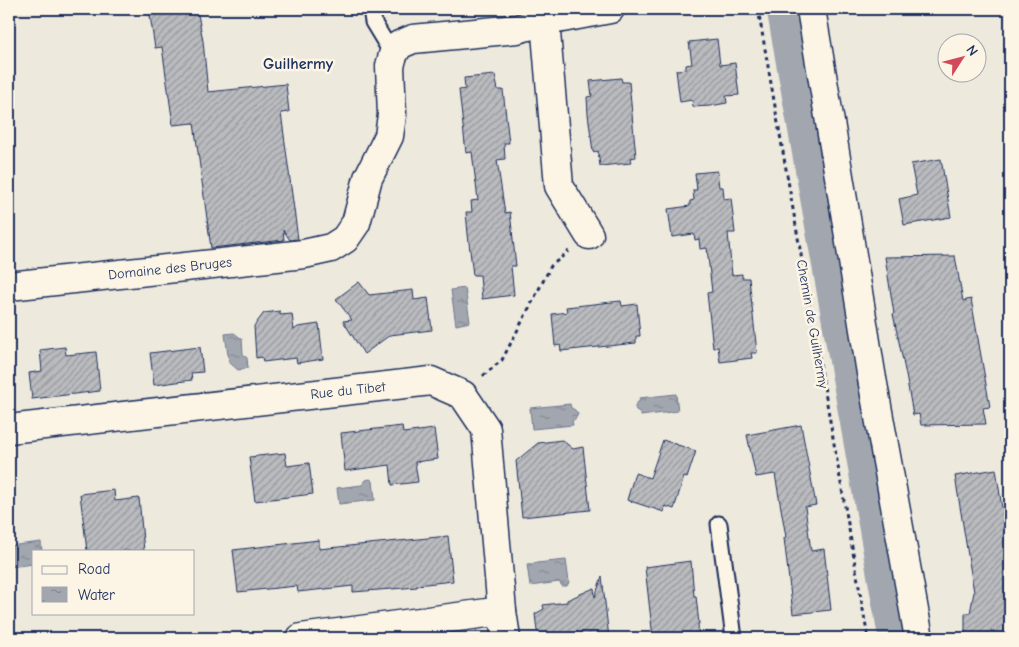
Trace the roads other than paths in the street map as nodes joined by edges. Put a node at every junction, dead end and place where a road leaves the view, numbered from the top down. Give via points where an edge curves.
1 (371, 9) edge
2 (610, 9) edge
3 (811, 9) edge
4 (545, 15) edge
5 (393, 55) junction
6 (589, 235) road end
7 (9, 286) edge
8 (9, 429) edge
9 (719, 524) dead end
10 (502, 611) junction
11 (301, 638) edge
12 (506, 638) edge
13 (734, 638) edge
14 (919, 638) edge

1 - 5 lane via 373,22
2 - 4 street
3 - 14 street
4 - 5 street via 517,29 413,38 399,45
4 - 6 street via 559,186
5 - 7 street, Domaine des Bruges via 389,136 368,178 356,223 345,239 331,248 304,254
8 - 10 street, Rue du Tibet via 430,381 463,395 486,430
9 - 13 lane
10 - 11 street
10 - 12 street

